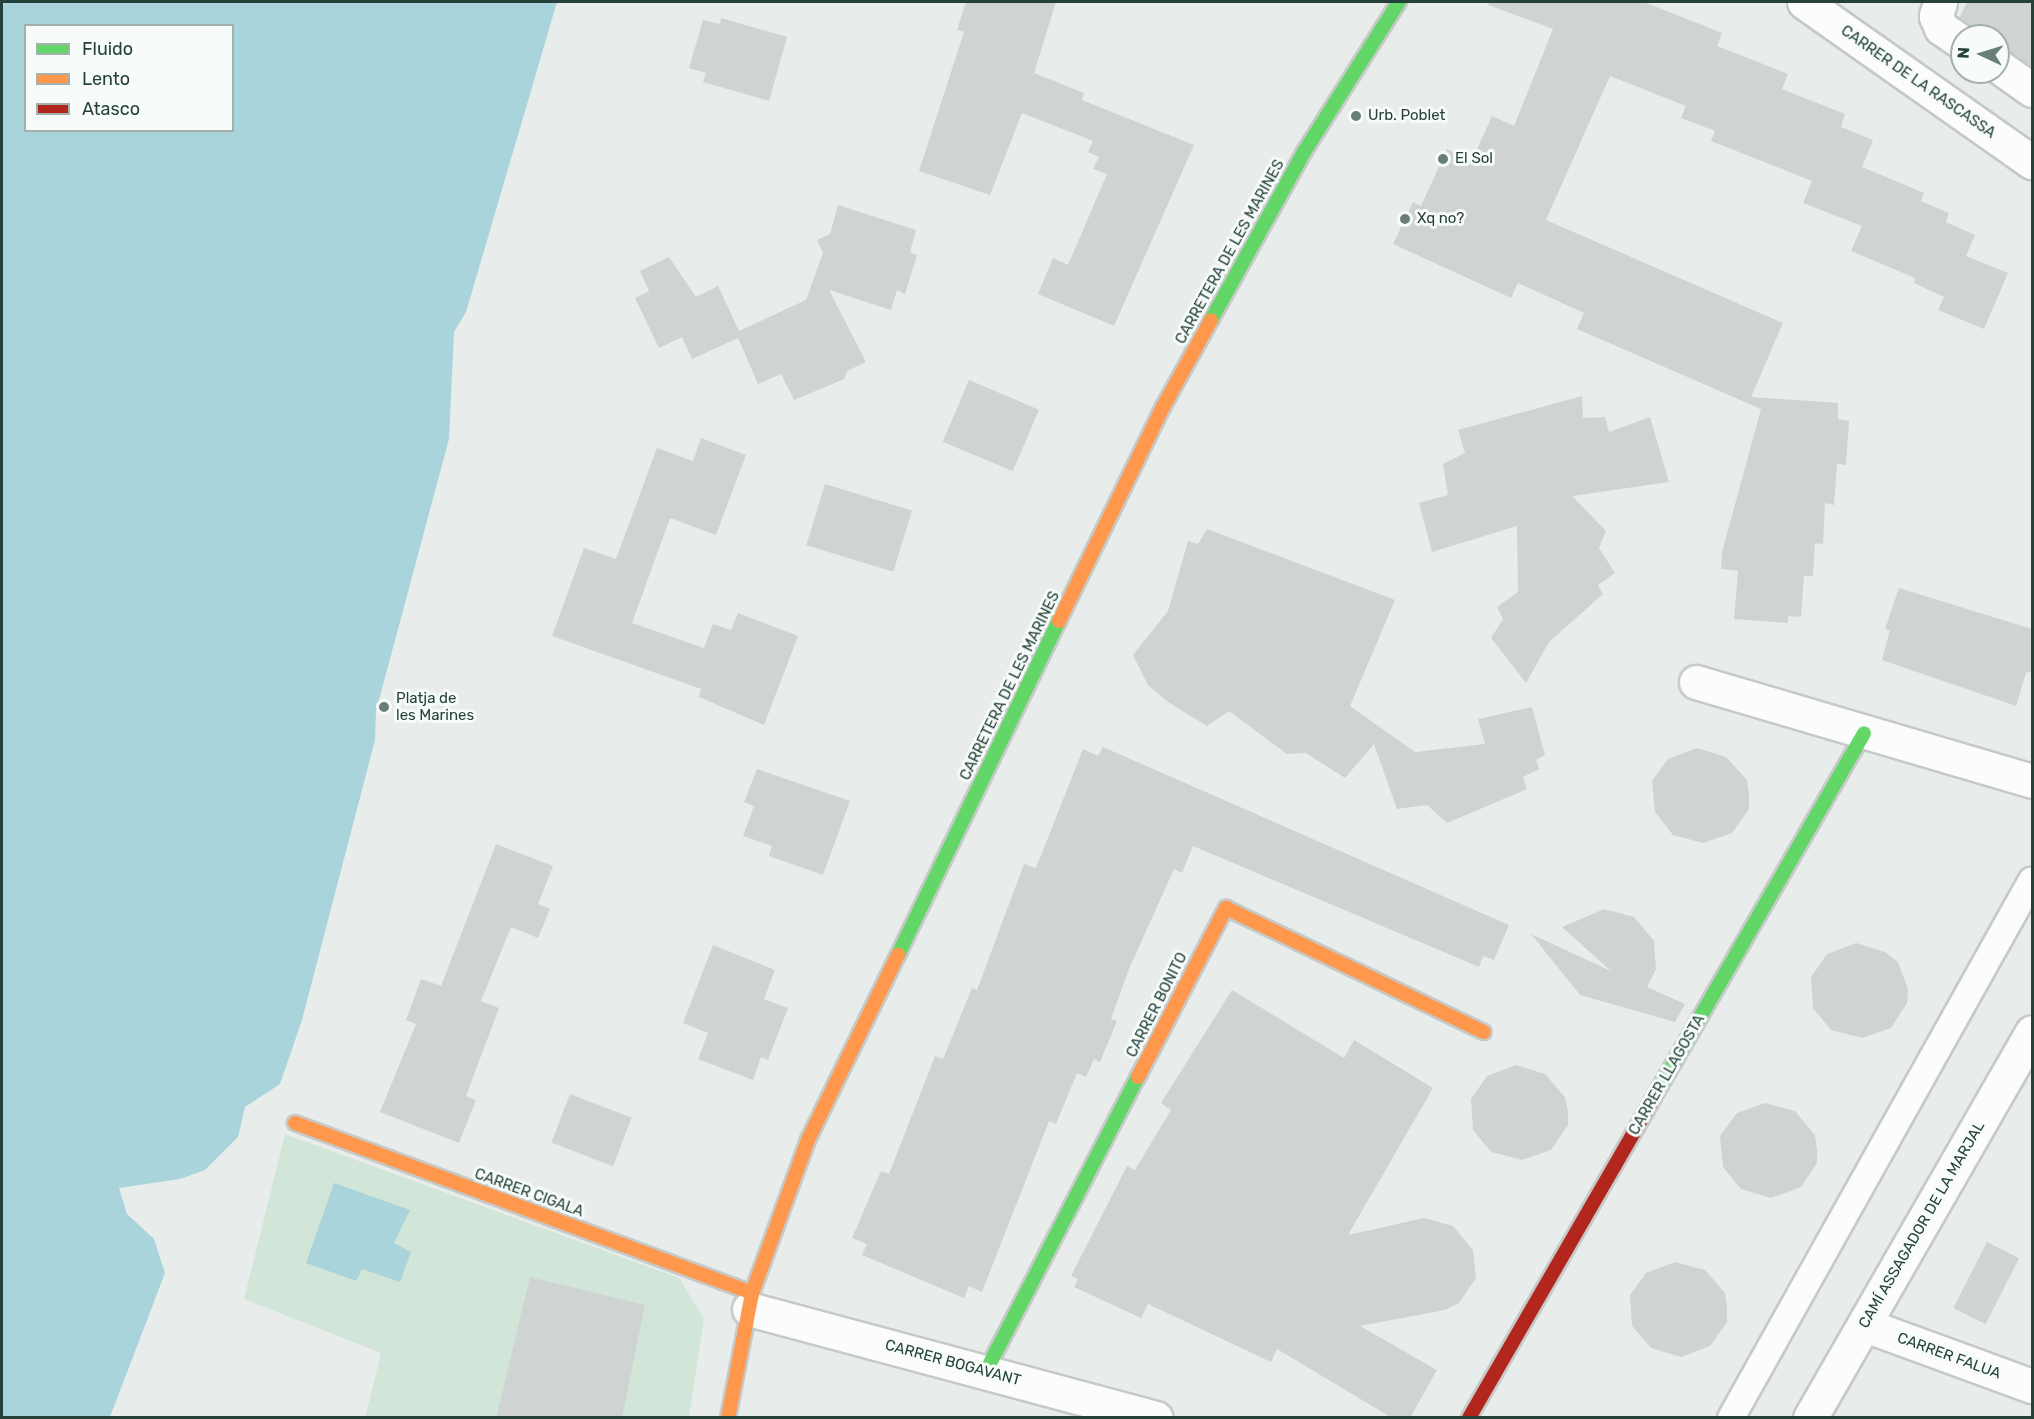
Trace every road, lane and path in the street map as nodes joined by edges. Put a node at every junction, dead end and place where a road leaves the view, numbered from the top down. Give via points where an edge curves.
1 (1399, 2) edge
2 (1804, 2) edge
3 (1940, 2) edge
4 (1950, 34) edge
5 (2010, 74) edge
6 (2032, 90) edge
7 (2032, 162) edge
8 (1696, 682) dead end
9 (1864, 733) junction
10 (2032, 781) edge
11 (2032, 880) edge
12 (1484, 1032) dead end
13 (2032, 1032) edge
14 (295, 1123) dead end
15 (751, 1301) junction
16 (1865, 1325) junction
17 (986, 1371) junction
18 (2032, 1386) edge
19 (728, 1418) edge
20 (1156, 1418) edge
21 (1469, 1418) edge
22 (1731, 1418) edge
23 (1810, 1418) edge

1 - 15 street, CARRETERA DE LES MARINES via 1304,152 1163,407 808,1140
2 - 7 street, CARRER DE LA RASCASSA
3 - 4 street via 1936,16 1941,28
5 - 6 street
8 - 9 street
9 - 10 street
9 - 21 street, CARRER LLAGOSTA
11 - 22 lane
12 - 17 street, CARRER BONITO via 1226,908
13 - 16 street, CAMÍ ASSAGADOR DE LA MARJAL
14 - 15 street, CARRER CIGALA
15 - 17 street, CARRER BOGAVANT
15 - 19 street, CARRETERA DE LES MARINES
16 - 18 street, CARRER FALUA
16 - 23 street, CAMÍ ASSAGADOR DE LA MARJAL
17 - 20 street, CARRER BOGAVANT

